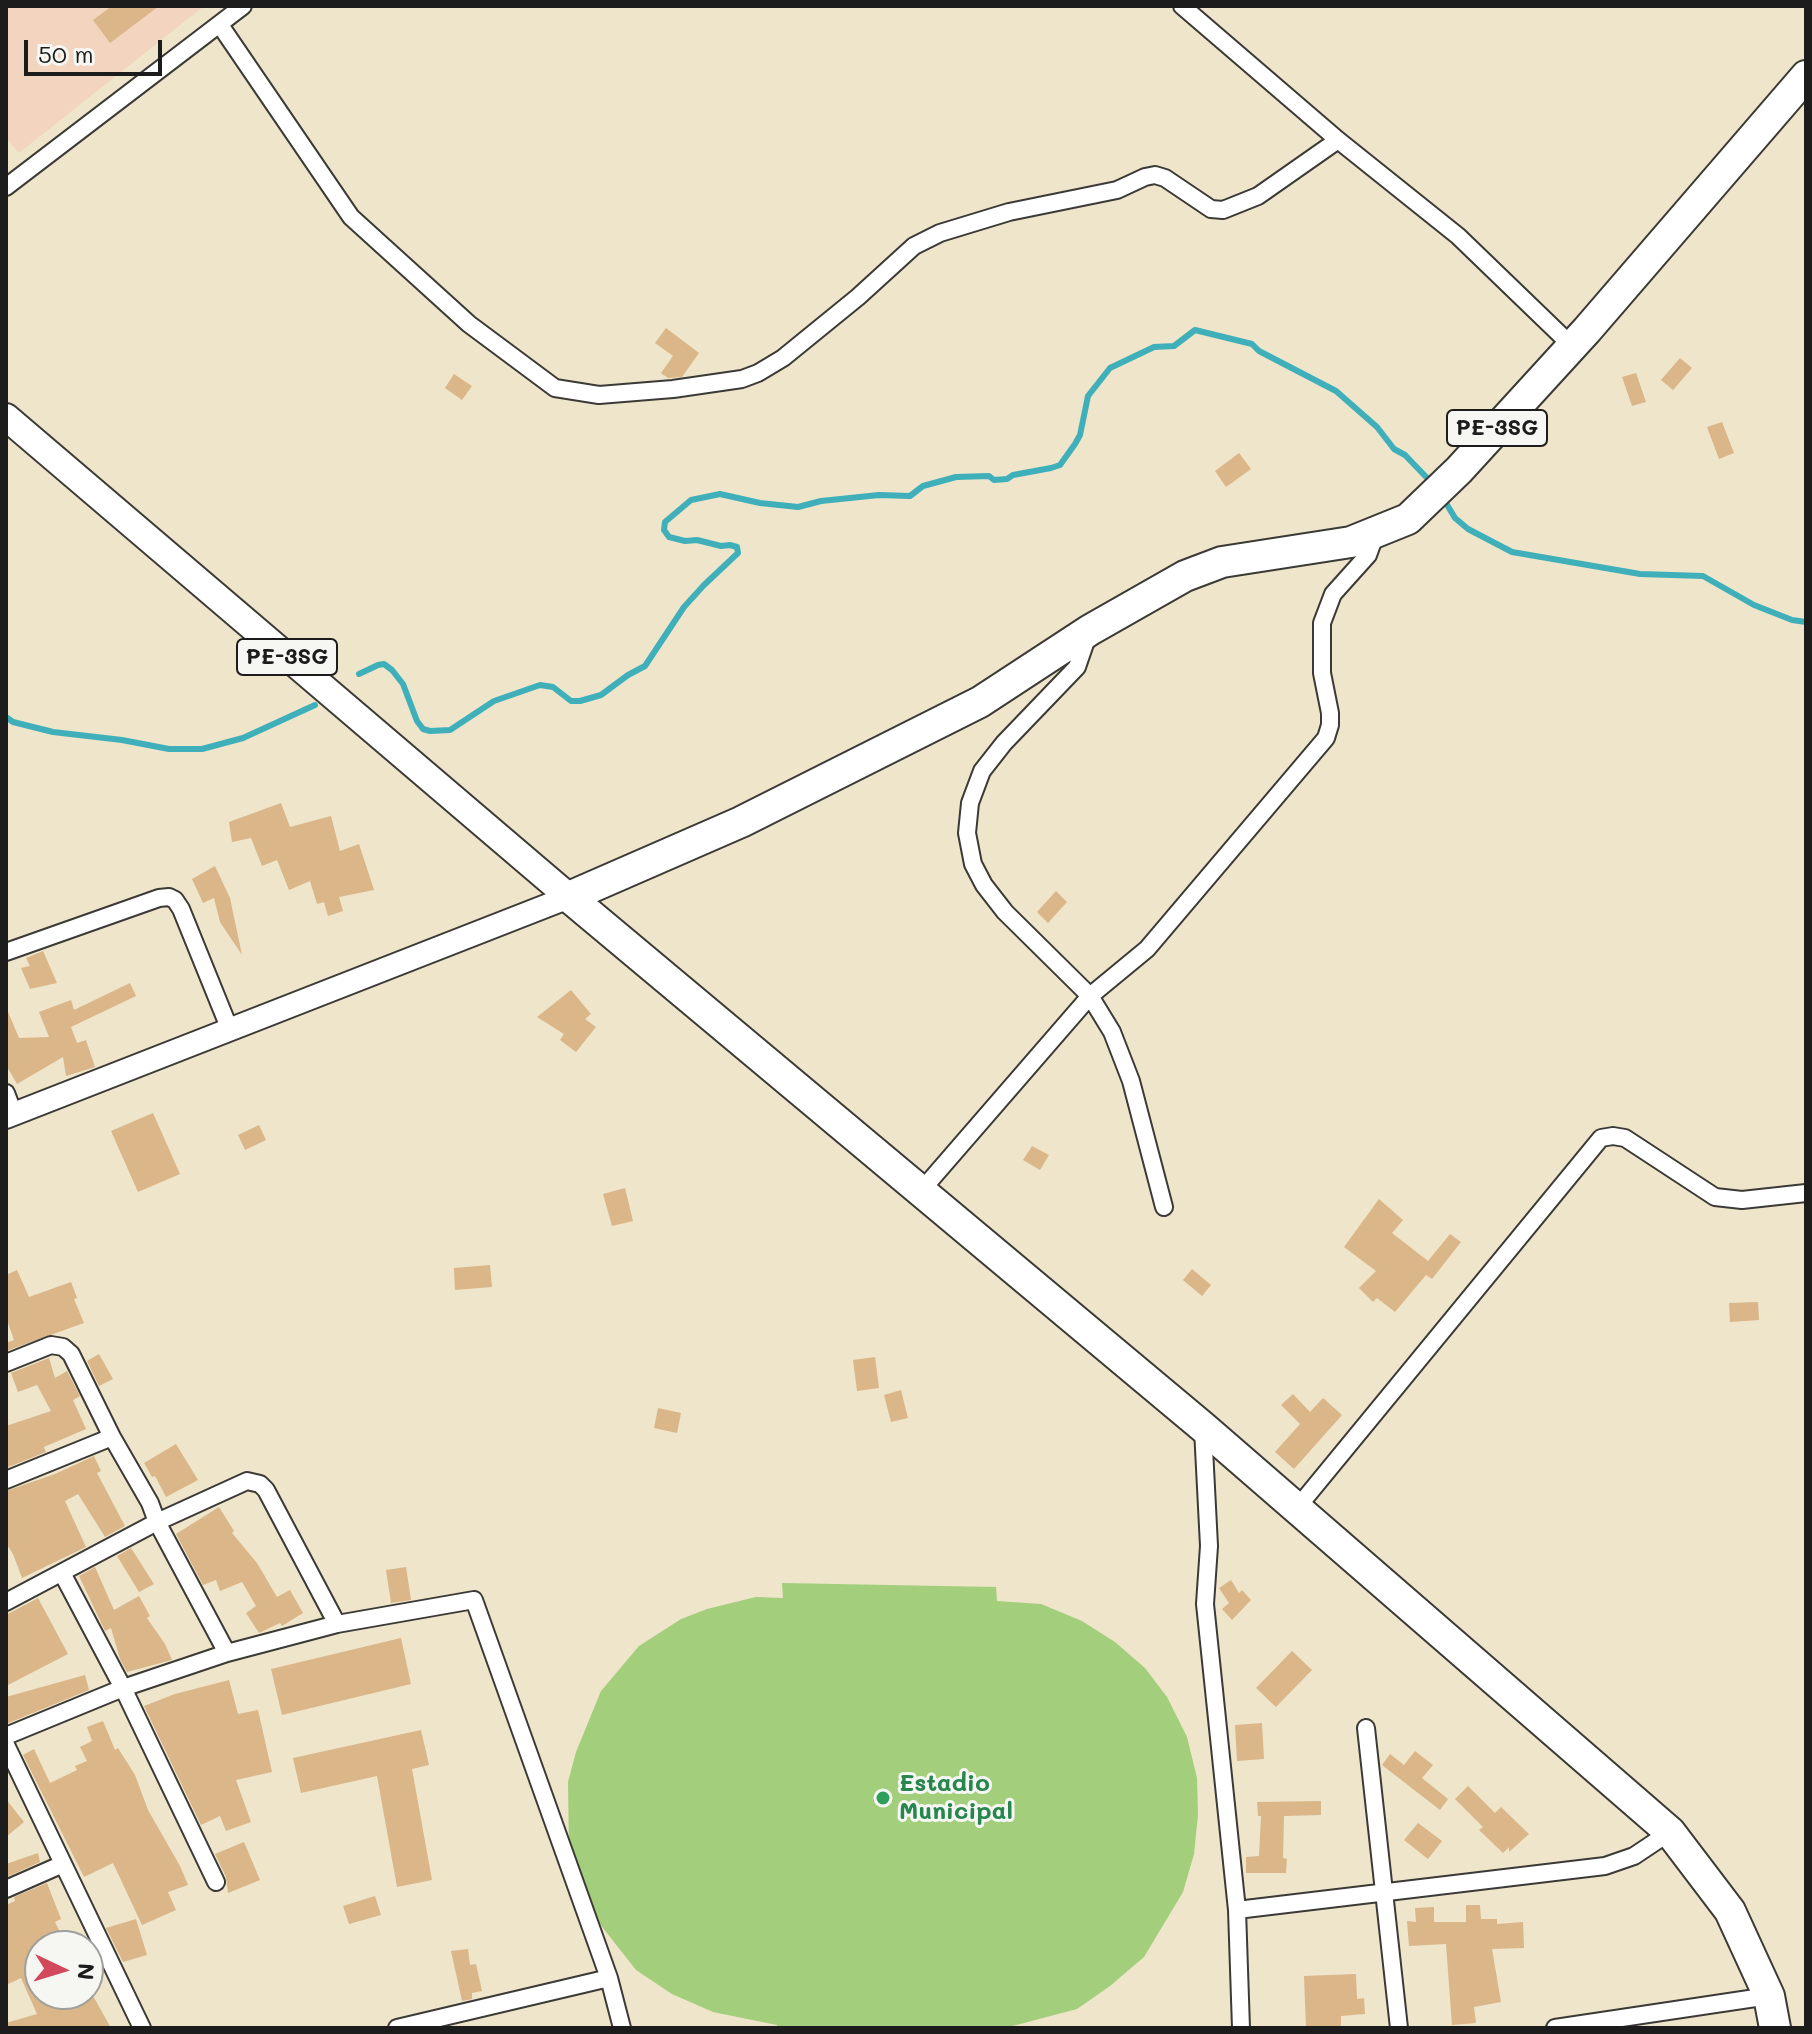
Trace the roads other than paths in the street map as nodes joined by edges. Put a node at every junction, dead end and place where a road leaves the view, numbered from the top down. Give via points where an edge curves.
1 (243, 6) edge
2 (1182, 6) edge
3 (220, 25) junction
4 (1806, 76) edge
5 (1338, 140) junction
6 (6, 187) edge
7 (1572, 346) junction
8 (6, 417) edge
9 (1376, 533) junction
10 (1090, 630) junction
11 (569, 897) junction
12 (6, 952) edge
13 (1090, 996) junction
14 (230, 1030) junction
15 (9, 1108) edge
16 (921, 1191) junction
17 (1806, 1193) edge
18 (1164, 1207) dead end
19 (6, 1363) edge
20 (1203, 1427) junction
21 (112, 1437) junction
22 (6, 1480) edge
23 (1297, 1508) junction
24 (157, 1522) junction
25 (62, 1573) junction
26 (6, 1602) edge
27 (337, 1624) junction
28 (227, 1653) junction
29 (123, 1688) junction
30 (1366, 1728) dead end
31 (6, 1736) edge
32 (6, 1745) edge
33 (1670, 1832) junction
34 (63, 1864) junction
35 (216, 1882) dead end
36 (6, 1889) edge
37 (1385, 1893) junction
38 (1237, 1910) junction
39 (609, 1978) junction
40 (1769, 1996) junction
41 (142, 2028) edge
42 (397, 2028) edge
43 (622, 2028) edge
44 (1241, 2028) edge
45 (1399, 2028) edge
46 (1555, 2028) edge
47 (1775, 2028) edge

1 - 3 street
2 - 5 street
3 - 5 street via 351,217 469,324 555,388 599,395 701,385 758,373 847,306 914,246 940,233 1009,212 1117,190 1155,175 1211,209 1223,210 1258,196
3 - 6 street
4 - 7 highway, PE-3SG
5 - 7 street via 1458,236
7 - 9 highway, PE-3SG via 1408,519
8 - 11 main road, PE-3SG
9 - 10 highway, PE-3SG via 1351,542 1222,562 1155,591
9 - 13 street via 1368,555 1333,594 1322,623 1322,673 1330,713 1326,738 1147,949
10 - 11 highway, PE-3SG via 980,702 741,822
10 - 13 street via 1077,667 982,771 970,803 967,833 984,885
11 - 14 main road
11 - 16 highway
12 - 14 street via 169,897 181,909
13 - 16 street
13 - 18 street via 1112,1032 1131,1081
14 - 15 main road
16 - 20 highway
17 - 23 street via 1742,1200 1715,1197 1625,1138 1601,1138
19 - 21 street via 51,1345 63,1347
20 - 23 highway
20 - 38 street via 1209,1546 1205,1604
21 - 22 street
21 - 24 street
23 - 33 highway
24 - 25 street
24 - 27 street via 247,1481 260,1484
24 - 28 street
25 - 26 street
25 - 29 street
27 - 28 street
27 - 39 street via 474,1600
28 - 29 street
29 - 31 street
29 - 35 street
30 - 37 street
32 - 34 street
33 - 37 street via 1634,1856 1605,1866
33 - 40 highway via 1730,1911
34 - 36 street
34 - 41 street
37 - 38 street
37 - 45 street
38 - 44 street
39 - 42 street
39 - 43 street
40 - 46 street
40 - 47 highway

